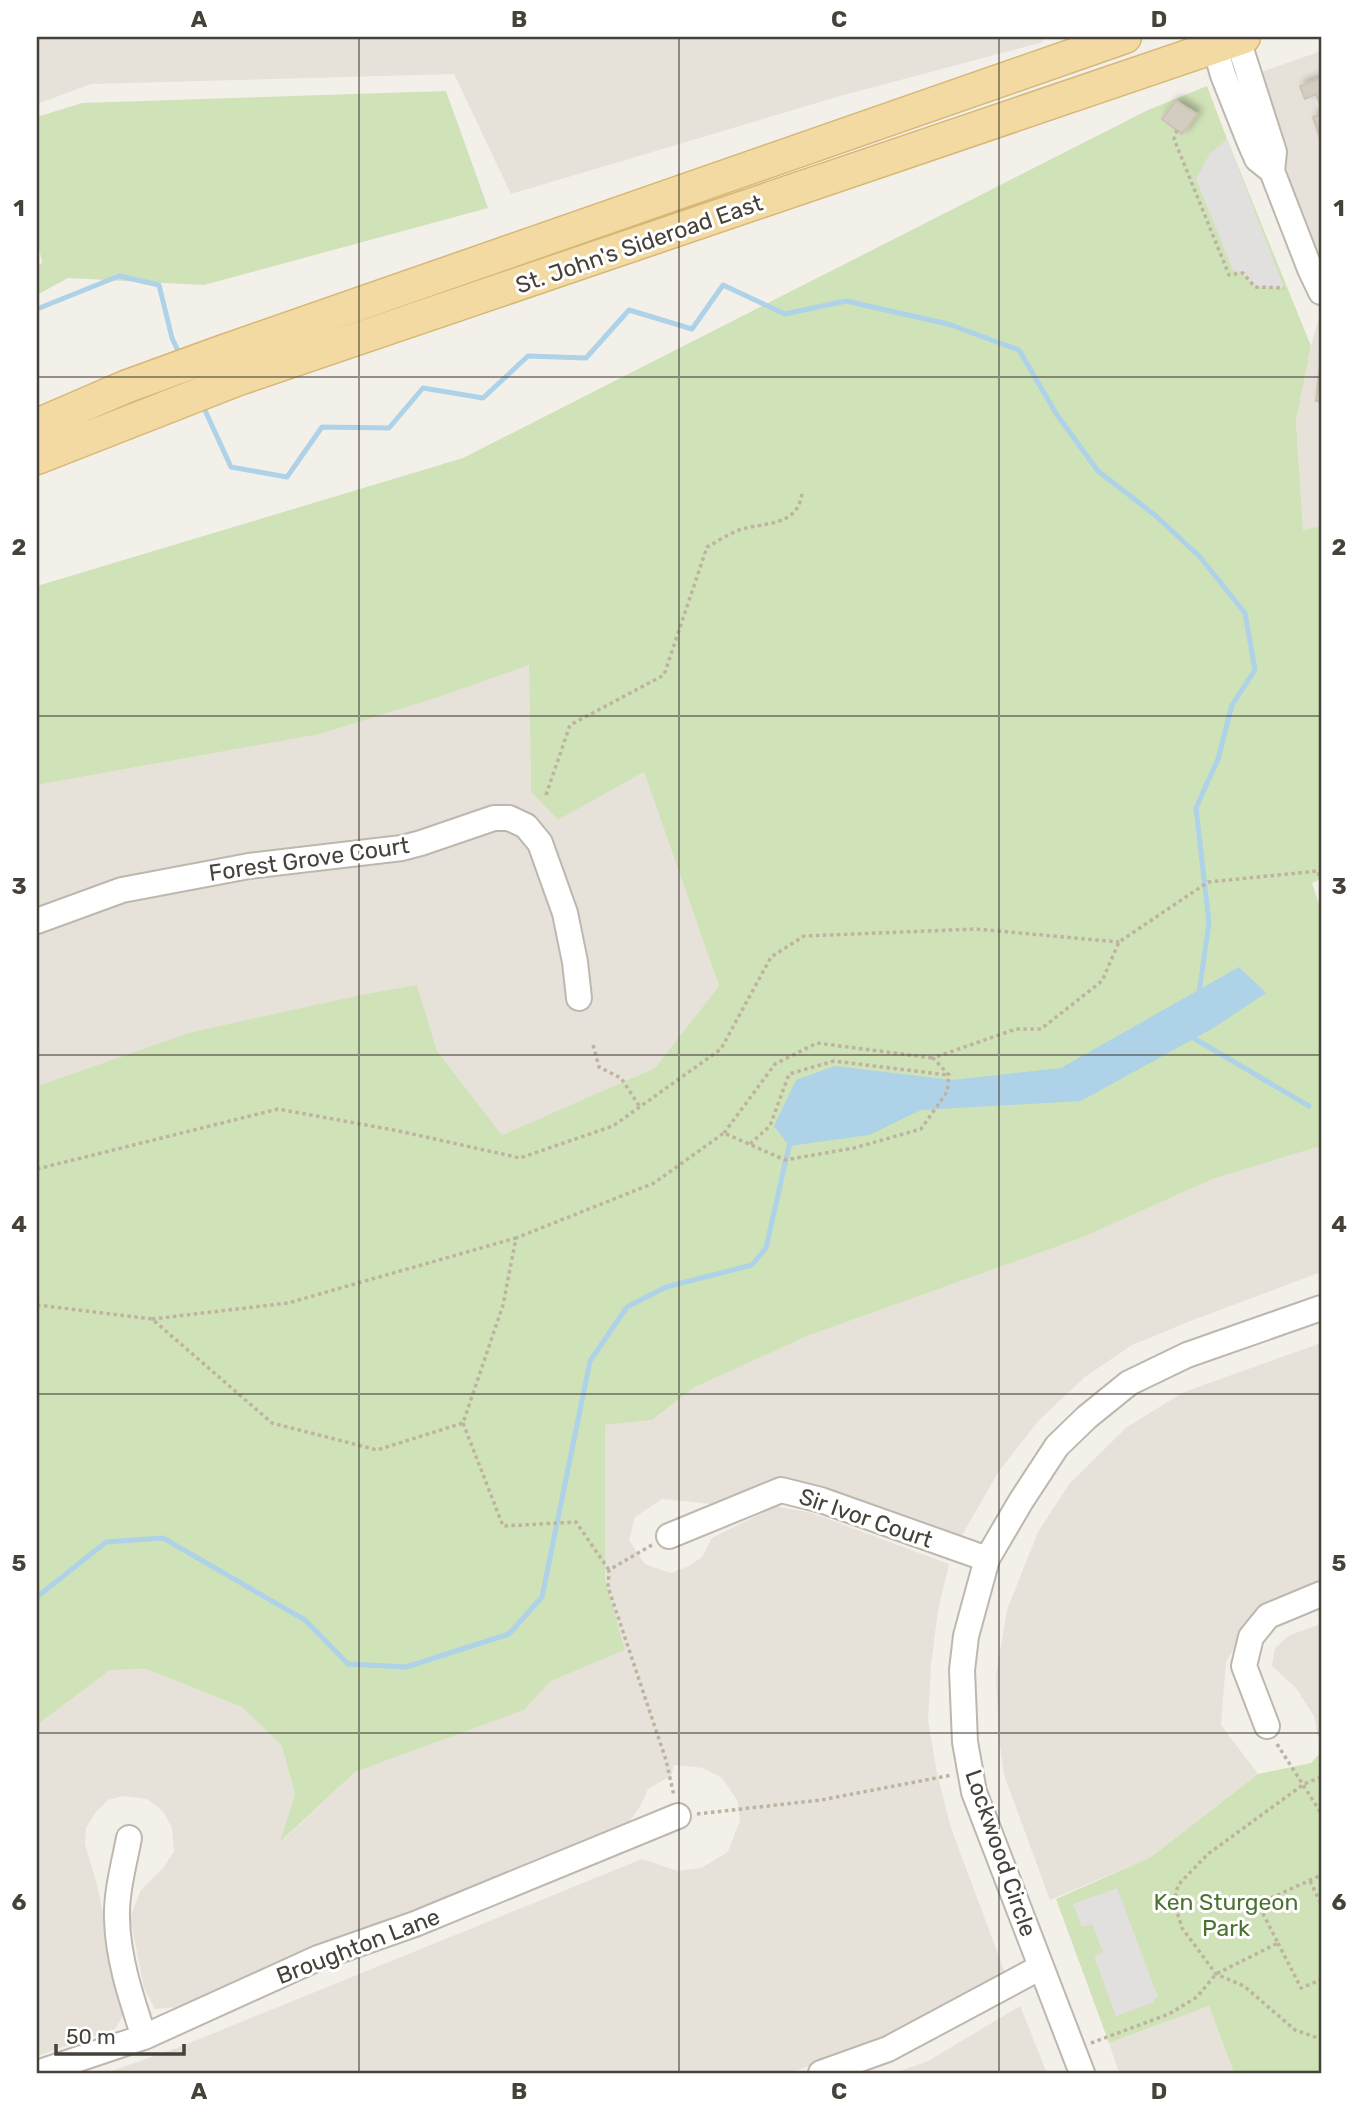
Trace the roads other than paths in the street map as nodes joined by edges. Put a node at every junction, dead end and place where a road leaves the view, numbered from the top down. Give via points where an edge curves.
1 (1125, 37) edge
2 (1229, 39) edge
3 (1321, 292) edge
4 (37, 425) edge
5 (37, 458) edge
6 (37, 921) edge
7 (579, 998) dead end
8 (1321, 1308) edge
9 (669, 1536) road end
10 (987, 1559) junction
11 (1321, 1594) edge
12 (1266, 1726) road end
13 (678, 1816) road end
14 (128, 1838) dead end
15 (1041, 1967) junction
16 (144, 2037) junction
17 (37, 2073) edge
18 (821, 2073) edge
19 (1082, 2073) edge

1 - 4 main road, St. John's Sideroad East via 221,352
2 - 3 street via 1223,75 1257,159 1272,172
2 - 5 main road, St. John's Sideroad East via 236,380
6 - 7 street, Forest Grove Court via 122,890 249,866 402,848 491,819 509,818 526,826 540,843 565,913
8 - 10 street, Lockwood Circle via 1188,1355 1129,1383 1057,1447
9 - 10 street, Sir Ivor Court via 781,1490
10 - 15 street, Lockwood Circle via 966,1636 962,1670 965,1742 974,1792
11 - 12 street via 1268,1616 1251,1637 1244,1666
13 - 16 street, Broughton Lane via 415,1924 318,1958
14 - 16 street via 117,1919 130,1992
15 - 18 street via 888,2049
15 - 19 street, Lockwood Circle
16 - 17 street, Broughton Lane

